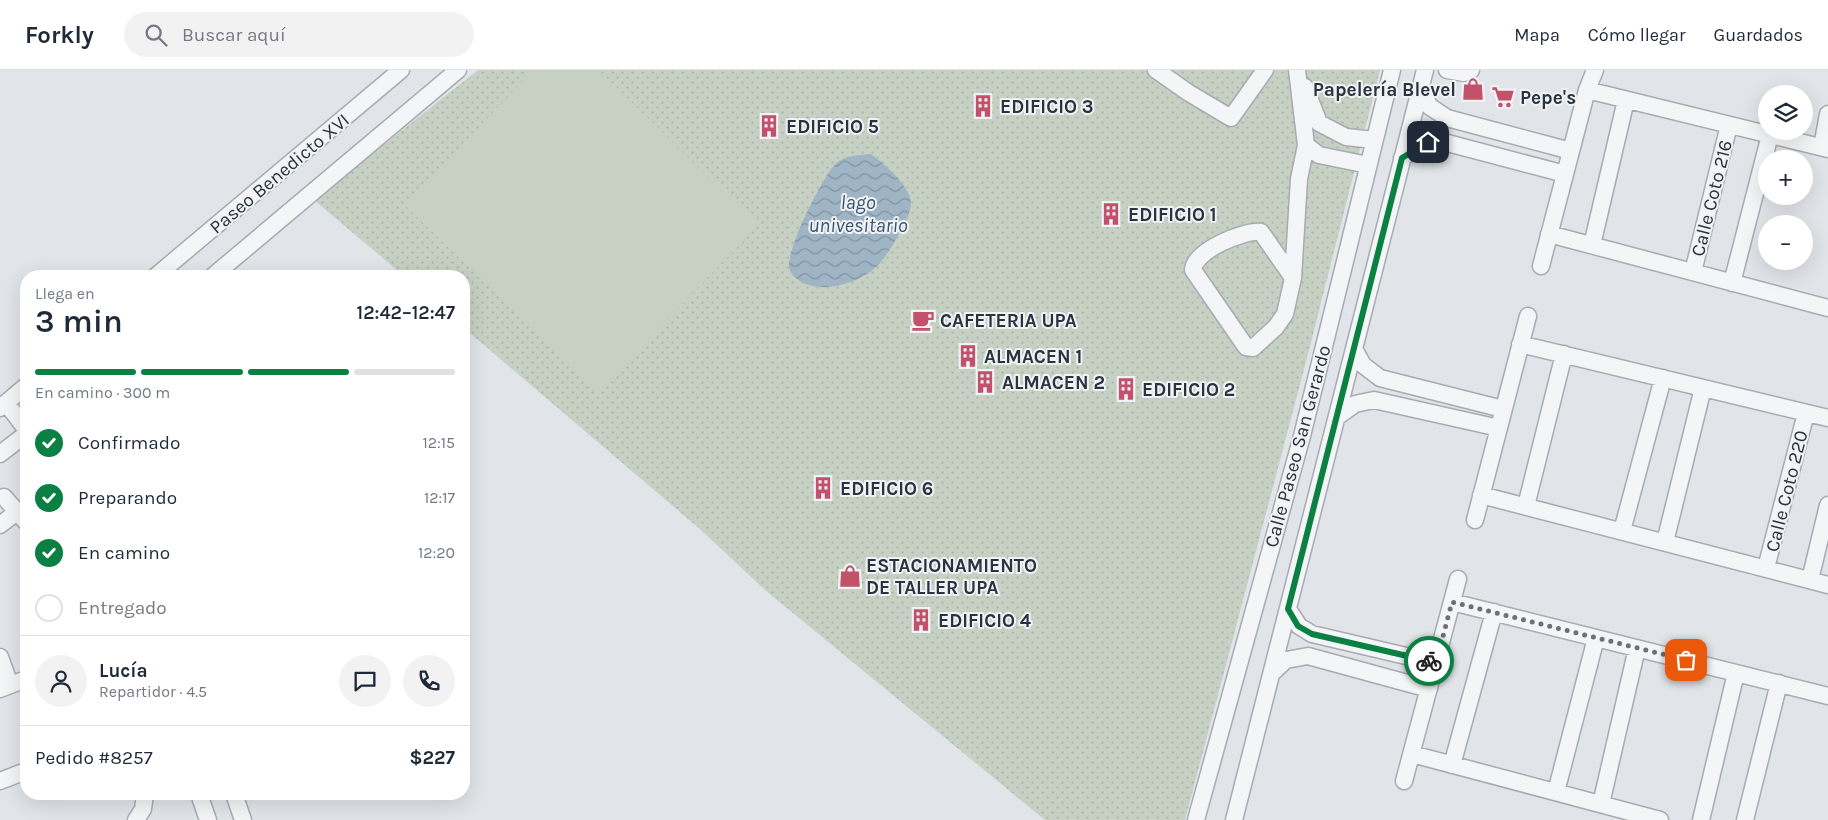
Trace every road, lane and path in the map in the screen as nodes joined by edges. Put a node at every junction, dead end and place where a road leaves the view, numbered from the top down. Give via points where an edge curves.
1 (458, 70) edge
2 (1156, 70) edge
3 (1266, 70) edge
4 (1298, 70) edge
5 (1392, 70) edge
6 (1425, 70) edge
7 (1448, 70) edge
8 (1471, 70) edge
9 (1596, 70) edge
10 (392, 73) edge
11 (1421, 86) junction
12 (1587, 90) junction
13 (1626, 100) junction
14 (1828, 114) edge
15 (1729, 125) junction
16 (1326, 128) junction
17 (1758, 132) edge
18 (1374, 140) junction
19 (1769, 140) edge
20 (1791, 140) edge
21 (1306, 145) junction
22 (1825, 148) edge
23 (1571, 151) junction
24 (1402, 158) junction
25 (1368, 165) junction
26 (1565, 174) junction
27 (1549, 234) junction
28 (1592, 245) junction
29 (1541, 266) dead end
30 (163, 270) edge
31 (221, 270) edge
32 (1693, 272) junction
33 (1294, 278) junction
34 (1732, 283) junction
35 (1828, 308) edge
36 (1528, 316) dead end
37 (1520, 344) junction
38 (1354, 349) junction
39 (1564, 354) junction
40 (1663, 378) junction
41 (1703, 388) junction
42 (20, 391) edge
43 (3, 406) edge
44 (1503, 410) junction
45 (1806, 413) junction
46 (1337, 417) junction
47 (1828, 418) edge
48 (20, 424) edge
49 (1499, 428) junction
50 (20, 439) edge
51 (0, 454) edge
52 (1481, 495) junction
53 (4, 497) dead end
54 (1828, 505) edge
55 (1526, 506) junction
56 (20, 515) edge
57 (20, 518) edge
58 (1475, 520) dead end
59 (0, 525) edge
60 (1622, 531) junction
61 (1666, 542) junction
62 (1766, 568) junction
63 (1458, 579) dead end
64 (1810, 580) junction
65 (1828, 585) edge
66 (1452, 602) junction
67 (1288, 609) junction
68 (1494, 612) junction
69 (1596, 638) junction
70 (1637, 648) junction
71 (0, 657) edge
72 (1436, 663) junction
73 (1272, 672) junction
74 (1736, 672) junction
75 (20, 681) edge
76 (1779, 683) junction
77 (5, 687) edge
78 (1429, 689) junction
79 (1828, 696) edge
80 (1412, 754) junction
81 (1452, 764) junction
82 (20, 773) edge
83 (1404, 780) dead end
84 (0, 781) edge
85 (1556, 792) junction
86 (200, 800) edge
87 (236, 800) edge
88 (1601, 804) junction
89 (1199, 815) edge
90 (208, 820) edge
91 (243, 820) edge
92 (1234, 820) edge
93 (1660, 820) edge
94 (1700, 820) edge
95 (1745, 820) edge

1 - 31 street, Paseo Benedicto XVI
2 - 3 street via 1231,118
4 - 16 street via 1314,114
4 - 21 street
5 - 18 street, Calle Paseo San Gerardo
6 - 11 street, Calle Paseo San Gerardo
7 - 8 street via 1464,73
9 - 12 street
10 - 30 street, Paseo Benedicto XVI
11 - 23 street via 1429,106 1447,118
11 - 24 street, Calle Paseo San Gerardo
12 - 13 street, Calle Coto 216
12 - 23 street
13 - 15 street, Calle Coto 216
13 - 28 street
14 - 22 street, Calle Coto 216
15 - 17 street, Calle Coto 216
15 - 32 street, Calle Coto 216
16 - 18 street via 1346,137
16 - 21 street via 1315,132
18 - 25 street, Calle Paseo San Gerardo
19 - 34 street
20 - 22 street, Calle Coto 216
21 - 25 street via 1319,155
21 - 33 street via 1299,179
23 - 26 street
24 - 26 street via 1419,146 1440,141
24 - 38 street, Calle Paseo San Gerardo
25 - 89 street, Calle Paseo San Gerardo via 1302,436
26 - 27 street
27 - 28 street, Calle Coto 216
27 - 29 street
28 - 32 street, Calle Coto 216
32 - 34 street, Calle Coto 216
33 - 33 street via 1285,314 1276,328 1253,348 1246,347 1193,270 1199,257 1252,231 1261,232
34 - 35 street, Calle Coto 216
36 - 37 street
37 - 39 street, Calle Coto 220
37 - 44 street
38 - 44 street via 1363,365 1380,378
38 - 46 street, Calle Paseo San Gerardo
39 - 40 street, Calle Coto 220
39 - 55 street
40 - 41 street, Calle Coto 220
40 - 60 street
41 - 45 street, Calle Coto 220
41 - 61 street
42 - 43 street
43 - 48 street
44 - 49 street
45 - 47 street, Calle Coto 220
45 - 62 street, Calle Coto 220
46 - 49 street via 1355,404 1374,400
46 - 67 street, Calle Paseo San Gerardo
49 - 52 street
50 - 51 street
52 - 55 street, Calle Coto 220
52 - 58 street
53 - 56 street
54 - 64 street
55 - 60 street, Calle Coto 220
57 - 59 street
60 - 61 street, Calle Coto 220
61 - 62 street, Calle Coto 220
62 - 64 street, Calle Coto 220
63 - 66 street
64 - 65 street, Calle Coto 220
66 - 68 street
66 - 72 street
67 - 72 street via 1298,626 1312,634
67 - 73 street, Calle Paseo San Gerardo
68 - 69 street
68 - 81 street
69 - 70 street
69 - 85 street
70 - 74 street
70 - 88 street
71 - 77 street
72 - 78 street
73 - 78 street via 1286,660 1308,656
73 - 92 street, Calle Paseo San Gerardo
74 - 76 street
74 - 94 street
75 - 77 street
76 - 79 street
76 - 95 street
78 - 80 street
80 - 81 street
80 - 83 street
81 - 85 street
82 - 84 street
85 - 88 street
86 - 90 street
87 - 91 street
88 - 93 street

